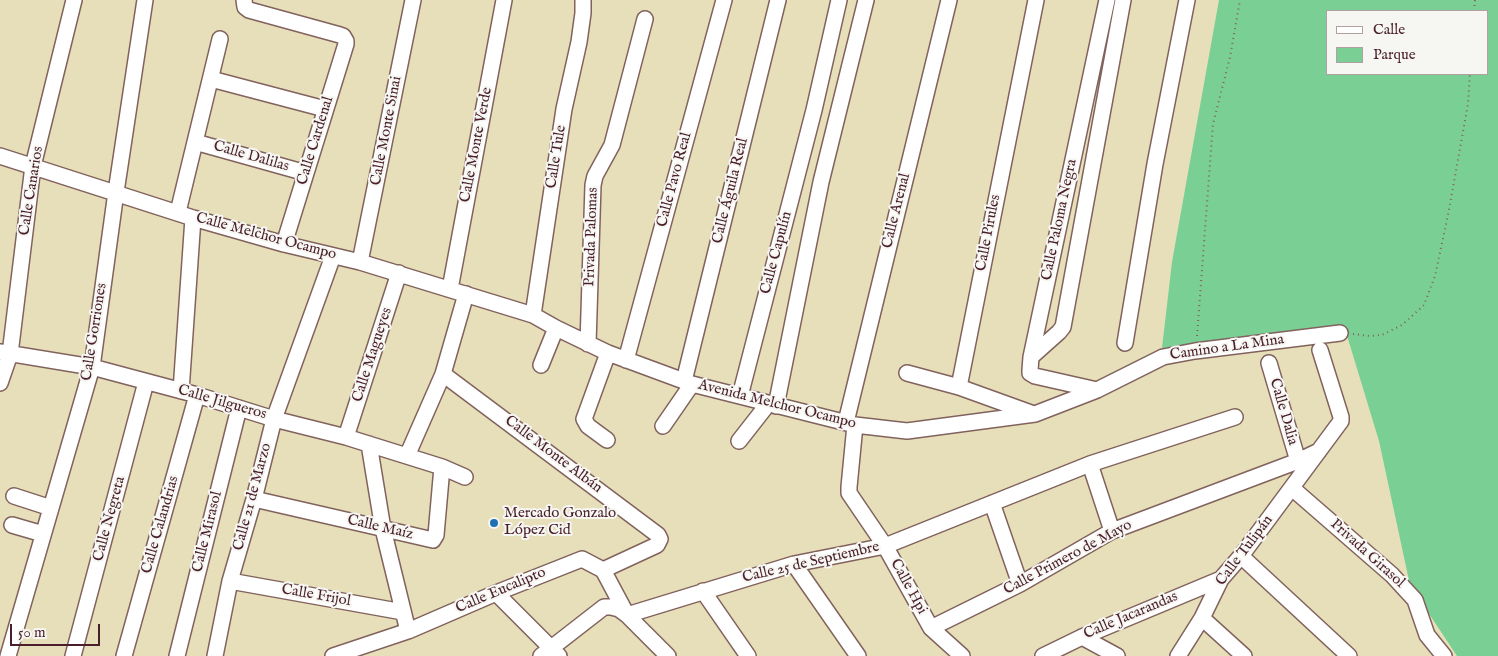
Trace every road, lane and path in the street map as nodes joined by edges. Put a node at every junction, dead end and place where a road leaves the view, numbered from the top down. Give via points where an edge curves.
1 (74, 0) edge
2 (145, 0) edge
3 (413, 0) edge
4 (504, 0) edge
5 (583, 0) edge
6 (724, 0) edge
7 (778, 0) edge
8 (840, 0) edge
9 (866, 0) edge
10 (949, 0) edge
11 (1036, 0) edge
12 (1107, 0) edge
13 (1123, 0) edge
14 (1187, 0) edge
15 (1240, 0) edge
16 (244, 4) edge
17 (645, 19) dead end
18 (220, 39) dead end
19 (1470, 75) edge
20 (211, 78) junction
21 (326, 109) junction
22 (195, 142) junction
23 (0, 156) edge
24 (33, 166) junction
25 (306, 173) junction
26 (116, 192) junction
27 (178, 212) junction
28 (193, 218) junction
29 (284, 244) junction
30 (333, 256) junction
31 (360, 262) junction
32 (399, 273) junction
33 (450, 289) junction
34 (466, 294) junction
35 (532, 315) junction
36 (556, 328) junction
37 (1340, 333) joint
38 (1125, 343) dead end
39 (588, 344) junction
40 (1320, 350) dead end
41 (1195, 351) junction
42 (5, 353) edge
43 (608, 353) junction
44 (1031, 357) junction
45 (626, 360) junction
46 (1269, 363) dead end
47 (541, 365) dead end
48 (92, 368) junction
49 (907, 373) dead end
50 (443, 374) junction
51 (146, 382) junction
52 (688, 383) junction
53 (0, 384) edge
54 (959, 386) junction
55 (1097, 390) junction
56 (181, 391) junction
57 (197, 395) junction
58 (740, 396) junction
59 (772, 405) junction
60 (239, 408) junction
61 (1035, 414) junction
62 (1235, 417) dead end
63 (274, 419) junction
64 (850, 424) junction
65 (663, 426) dead end
66 (346, 437) junction
67 (607, 440) dead end
68 (739, 441) dead end
69 (369, 444) junction
70 (1319, 451) junction
71 (407, 456) junction
72 (1298, 461) junction
73 (1090, 464) junction
74 (442, 467) junction
75 (465, 477) dead end
76 (1292, 488) junction
77 (14, 496) dead end
78 (254, 498) junction
79 (992, 502) junction
80 (51, 508) junction
81 (12, 525) dead end
82 (383, 530) junction
83 (1112, 531) junction
84 (43, 534) junction
85 (885, 546) junction
86 (1241, 556) junction
87 (794, 564) junction
88 (603, 570) junction
89 (1221, 579) junction
90 (230, 580) junction
91 (1020, 584) junction
92 (703, 591) junction
93 (496, 593) junction
94 (403, 612) junction
95 (627, 614) junction
96 (1202, 618) junction
97 (931, 628) junction
98 (408, 631) junction
99 (1082, 637) junction
100 (550, 653) edge
101 (659, 653) edge
102 (8, 656) edge
103 (73, 656) edge
104 (124, 656) edge
105 (177, 656) edge
106 (215, 656) edge
107 (336, 656) edge
108 (748, 656) edge
109 (858, 656) edge
110 (962, 656) edge
111 (1043, 656) edge
112 (1117, 656) edge
113 (1178, 656) edge
114 (1244, 656) edge
115 (1349, 656) edge
116 (1444, 656) edge

1 - 24 street, Calle Canarios
2 - 26 street, Calle Gorriones
3 - 31 street, Calle Monte Sinai
4 - 33 street, Calle Monte Verde
5 - 35 street, Calle Tule via 579,42 564,109
6 - 45 street, Calle Pavo Real
7 - 52 street, Calle Águila Real
8 - 58 street, Calle Capulín
9 - 59 street via 821,182
10 - 64 street, Calle Arenal
11 - 54 street, Calle Pirules
12 - 44 street, Calle Paloma Negra
13 - 44 street via 1063,327
14 - 38 street
15 - 41 path via 1230,58 1212,124
16 - 21 street, Calle Cardenal via 253,12 345,38 346,44
17 - 39 street, Privada Palomas via 612,145 593,185
18 - 20 street
19 - 37 path via 1468,104 1448,215 1435,276 1424,305 1402,325 1382,335
20 - 21 street
20 - 22 street
21 - 25 street, Calle Cardenal
22 - 25 street, Calle Dalilas
22 - 27 street
23 - 24 street, Calle Melchor Ocampo
24 - 26 street, Calle Melchor Ocampo
24 - 42 street, Calle Canarios
25 - 29 street, Calle Cardenal
26 - 27 street, Calle Melchor Ocampo
26 - 48 street, Calle Gorriones
27 - 28 street, Calle Melchor Ocampo
28 - 29 street, Calle Melchor Ocampo
28 - 56 street
29 - 30 street, Calle Melchor Ocampo
30 - 31 street, Calle Melchor Ocampo
30 - 63 street, Calle 21 de Marzo
31 - 32 street, Calle Melchor Ocampo
32 - 33 street, Calle Melchor Ocampo
32 - 66 street, Calle Magueyes
33 - 34 street, Calle Melchor Ocampo
34 - 35 street, Calle Melchor Ocampo
34 - 50 street
35 - 36 street, Avenida Melchor Ocampo
36 - 39 street, Avenida Melchor Ocampo
36 - 47 street
37 - 41 street, Camino a La Mina
39 - 43 street, Avenida Melchor Ocampo
40 - 70 street, Calle Tulipán via 1342,419
41 - 55 street, Camino a La Mina via 1163,357
42 - 48 street, Calle Jilgueros
42 - 53 street, Calle Canarios
43 - 45 street, Avenida Melchor Ocampo
43 - 67 street via 584,419
44 - 55 street via 1030,370 1033,374
45 - 52 street, Avenida Melchor Ocampo
46 - 72 street, Calle Dalia
48 - 51 street, Calle Jilgueros
48 - 80 street, Calle Gorriones
49 - 54 street
50 - 71 street
50 - 88 street, Calle Monte Albán via 660,538 656,545
51 - 56 street, Calle Jilgueros
51 - 103 street, Calle Negreta
52 - 58 street, Avenida Melchor Ocampo
52 - 65 street
54 - 61 street
55 - 61 street, Camino a La Mina
56 - 57 street, Calle Jilgueros
57 - 60 street, Calle Jilgueros
57 - 104 street, Calle Calandrias
58 - 59 street, Avenida Melchor Ocampo
59 - 64 street, Avenida Melchor Ocampo
59 - 68 street
60 - 63 street, Calle Jilgueros
60 - 105 street, Calle Mirasol
61 - 64 street, Avenida Melchor Ocampo via 907,431
62 - 73 street, Calle 25 de Septiembre
63 - 66 street, Calle Jilgueros
63 - 78 street, Calle 21 de Marzo
64 - 85 street, Calle Arenal via 849,493
66 - 69 street, Calle Jilgueros
69 - 71 street, Calle Jilgueros
69 - 82 street
70 - 72 street, Calle Primero de Mayo
70 - 76 street, Calle Tulipán
71 - 74 street, Calle Jilgueros
72 - 83 street, Calle Primero de Mayo
73 - 79 street, Calle 25 de Septiembre
73 - 83 street
74 - 75 street, Calle Jilgueros
74 - 82 street, Calle Maíz via 435,539
76 - 86 street, Calle Tulipán
76 - 116 street, Privada Girasol via 1392,575 1415,600 1427,635
77 - 80 street
78 - 82 street, Calle Maíz
78 - 90 street, Calle 21 de Marzo
79 - 85 street, Calle 25 de Septiembre
79 - 91 street
80 - 84 street, Calle Gorriones
81 - 84 street
82 - 94 street
83 - 91 street, Calle Primero de Mayo
84 - 102 street, Calle Gorriones
85 - 87 street, Calle 25 de Septiembre
85 - 97 street, Calle Hpi
86 - 89 street, Calle Tulipán
86 - 115 street
87 - 92 street, Calle 25 de Septiembre
87 - 109 street
88 - 93 street, Calle Eucalipto via 582,559
88 - 95 street
89 - 96 street, Calle Tulipán
89 - 99 street, Calle Jacarandas
90 - 94 street, Calle Frijol
90 - 106 street, Calle 21 de Marzo
91 - 97 street, Calle Primero de Mayo
92 - 95 street, Calle 25 de Septiembre
92 - 108 street
93 - 98 street, Calle Eucalipto
93 - 100 street
94 - 98 street
95 - 100 street via 604,607
95 - 101 street
96 - 113 street, Calle Tulipán
96 - 114 street
97 - 110 street, Calle Hpi
98 - 107 street, Calle Eucalipto
99 - 111 street, Calle Jacarandas
99 - 112 street

